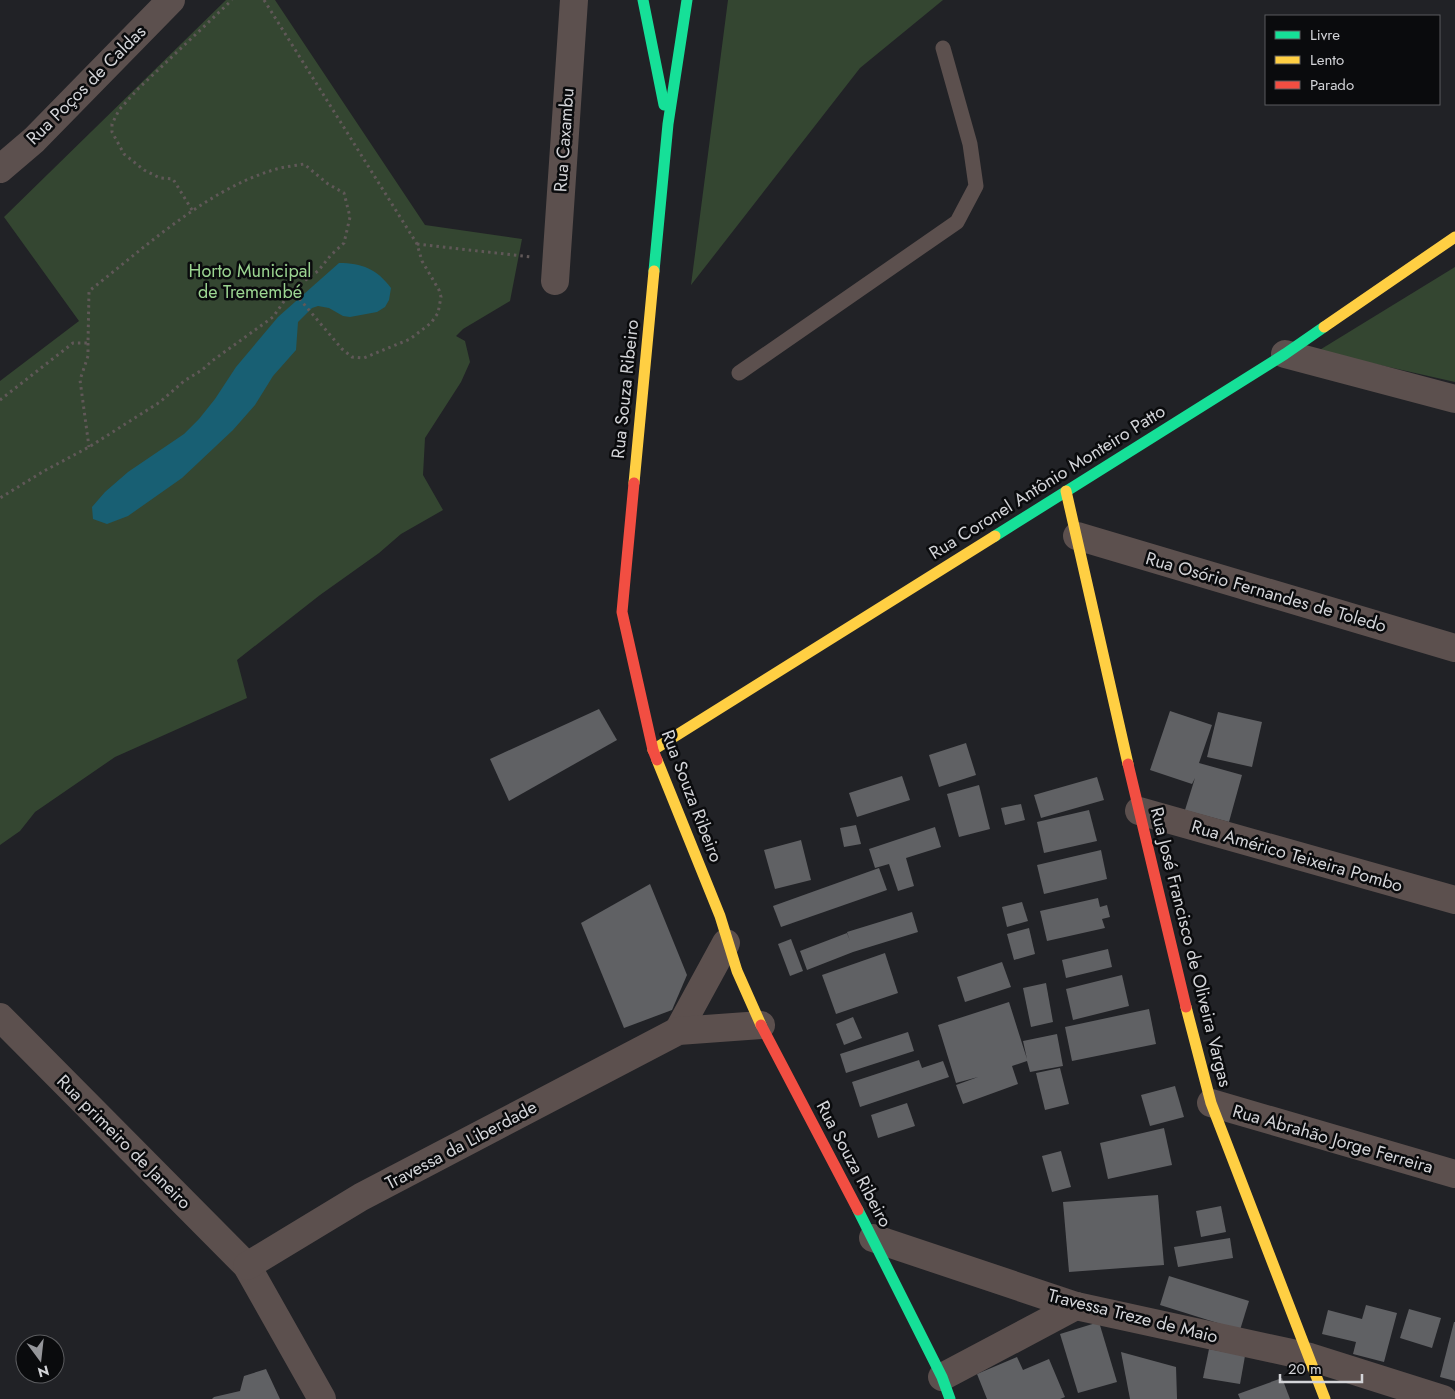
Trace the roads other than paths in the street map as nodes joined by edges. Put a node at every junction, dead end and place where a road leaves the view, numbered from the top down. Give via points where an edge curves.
1 (171, 0) edge
2 (574, 0) edge
3 (643, 0) edge
4 (687, 0) edge
5 (943, 48) dead end
6 (668, 124) junction
7 (0, 169) edge
8 (1455, 237) edge
9 (555, 270) road end
10 (1285, 354) junction
11 (739, 373) dead end
12 (1455, 399) edge
13 (1066, 491) junction
14 (1077, 536) junction
15 (1455, 648) edge
16 (653, 750) junction
17 (1139, 811) junction
18 (1455, 900) edge
19 (726, 943) junction
20 (0, 1017) edge
21 (761, 1025) junction
22 (678, 1031) junction
23 (1212, 1104) junction
24 (1455, 1174) edge
25 (873, 1238) junction
26 (248, 1266) junction
27 (1076, 1306) junction
28 (1310, 1357) junction
29 (946, 1388) edge
30 (322, 1399) edge
31 (1325, 1399) edge
32 (1443, 1399) edge

1 - 7 street, Rua Poços de Caldas via 34,140
2 - 9 street, Rua Caxambu
3 - 6 street
4 - 6 street
5 - 11 lane via 970,144 976,186 957,222
6 - 16 street, Rua Souza Ribeiro via 622,612
8 - 10 street, Rua Coronel Antônio Monteiro Patto
10 - 12 street
10 - 13 street, Rua Coronel Antônio Monteiro Patto
13 - 14 street, Rua José Francisco de Oliveira Vargas
13 - 16 street, Rua Coronel Antônio Monteiro Patto
14 - 15 street, Rua Osório Fernandes de Toledo
14 - 17 street, Rua José Francisco de Oliveira Vargas
16 - 19 street, Rua Souza Ribeiro via 720,916
17 - 18 street, Rua Américo Teixeira Pombo
17 - 23 street, Rua José Francisco de Oliveira Vargas
19 - 21 street, Rua Souza Ribeiro
19 - 22 street
20 - 26 street, Rua primeiro de Janeiro
21 - 22 street
21 - 25 street, Rua Souza Ribeiro
22 - 26 street, Travessa da Liberdade via 361,1197
23 - 24 street, Rua Abrahão Jorge Ferreira
23 - 28 street, Rua José Francisco de Oliveira Vargas
25 - 27 street, Travessa Treze de Maio
25 - 29 street, Rua Souza Ribeiro
26 - 30 street
27 - 28 street, Travessa Treze de Maio
27 - 29 street
28 - 31 street, Rua José Francisco de Oliveira Vargas
28 - 32 street

